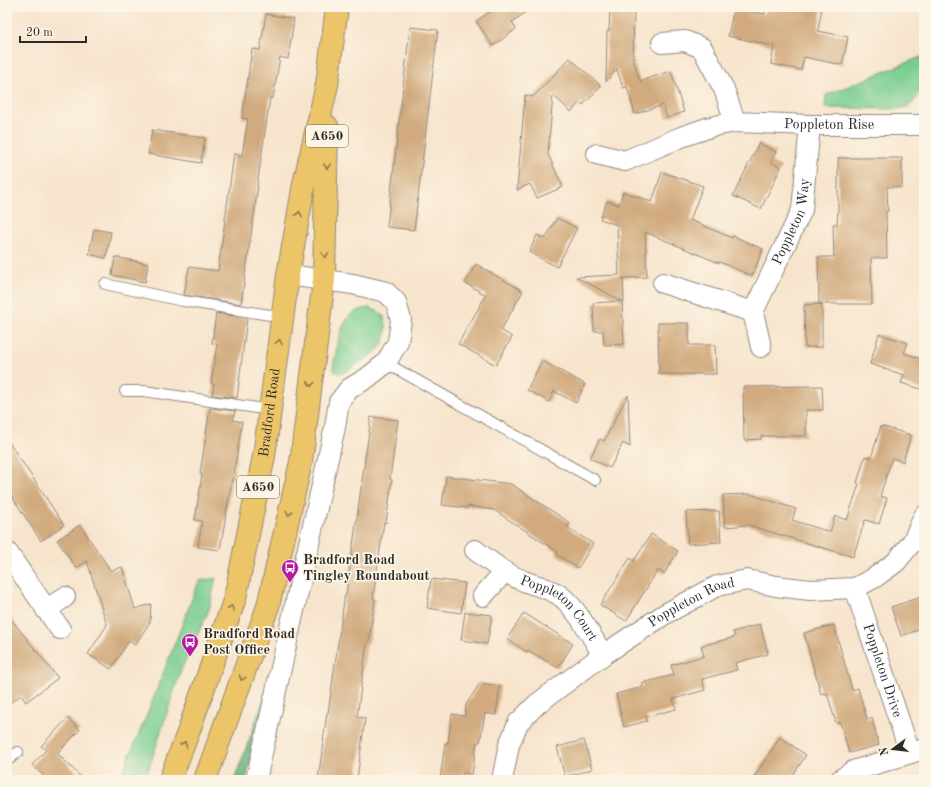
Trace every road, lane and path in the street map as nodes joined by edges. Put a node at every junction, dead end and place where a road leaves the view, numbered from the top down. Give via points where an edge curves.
1 (337, 7) edge
2 (662, 43) dead end
3 (327, 84) junction
4 (735, 122) junction
5 (810, 125) junction
6 (924, 125) edge
7 (597, 154) dead end
8 (288, 275) junction
9 (324, 280) junction
10 (663, 283) dead end
11 (105, 284) dead end
12 (753, 312) junction
13 (282, 317) junction
14 (761, 346) dead end
15 (386, 363) junction
16 (126, 391) dead end
17 (270, 410) junction
18 (595, 480) dead end
19 (924, 516) edge
20 (475, 550) dead end
21 (7, 552) edge
22 (504, 572) junction
23 (856, 588) junction
24 (483, 596) dead end
25 (65, 597) dead end
26 (46, 610) junction
27 (60, 629) dead end
28 (603, 655) junction
29 (917, 751) edge
30 (18, 752) dead end
31 (7, 761) edge
32 (170, 780) edge
33 (205, 780) edge
34 (256, 780) edge
35 (502, 780) edge
36 (840, 780) edge

1 - 3 main road, Bradford Road / A650
2 - 4 street via 685,41 702,48 724,89
8 -> 3 main road, Bradford Road / A650 via 304,184
3 -> 9 main road, Bradford Road / A650
4 - 5 street, Poppleton Rise
4 - 7 street, Poppleton Rise via 681,137 625,161
5 - 6 street, Poppleton Rise
5 - 12 street, Poppleton Way via 802,210
8 - 9 street
8 - 13 main road, Bradford Road / A650
9 - 15 street via 386,292 396,302 401,320 398,342
9 -> 33 main road, Bradford Road / A650 via 301,462 268,606
10 - 12 street
11 - 13 lane via 183,301
12 - 14 street
17 -> 13 main road, Bradford Road / A650
15 - 18 lane
15 - 34 street via 349,389 339,402
16 - 17 lane via 144,391
32 -> 17 main road, Bradford Road / A650 via 234,598 264,456
19 - 23 street, Poppleton Road via 913,541 896,562
20 - 22 street, Poppleton Court
21 - 26 street
22 - 24 street, Poppleton Court
22 - 28 street, Poppleton Court via 562,597 576,612
23 - 28 street, Poppleton Road via 810,590 747,580 717,586 665,614
23 - 29 street, Poppleton Drive
25 - 26 street
26 - 27 street
28 - 35 street, Poppleton Road via 537,704 518,723 508,745
29 - 36 street, Poppleton Drive via 853,771
30 - 31 lane

